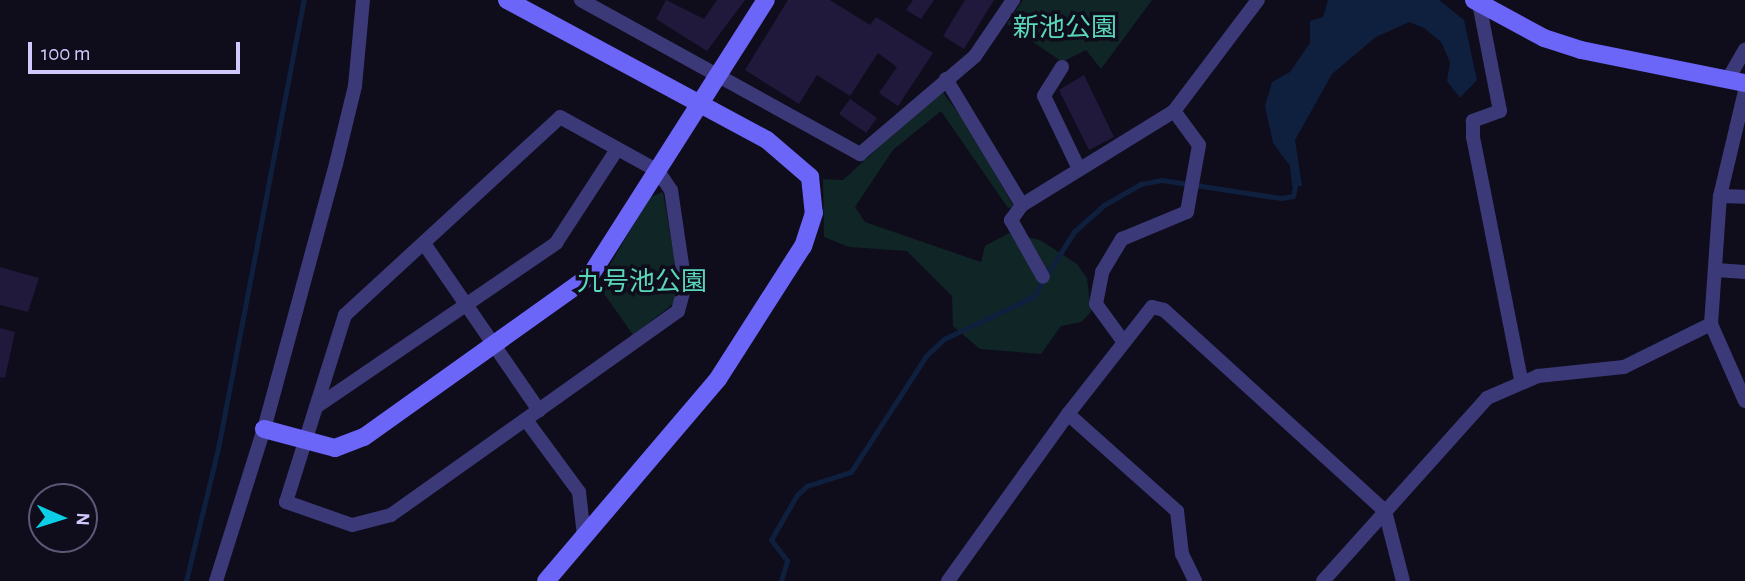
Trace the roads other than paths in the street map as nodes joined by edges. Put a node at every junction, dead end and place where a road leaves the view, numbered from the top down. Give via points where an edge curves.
1 (363, 0) edge
2 (508, 0) edge
3 (581, 0) edge
4 (766, 0) edge
5 (1013, 0) edge
6 (1258, 0) edge
7 (1477, 1) edge
8 (1745, 49) edge
9 (1062, 67) dead end
10 (720, 73) junction
11 (946, 79) junction
12 (1737, 81) edge
13 (1745, 91) edge
14 (702, 102) junction
15 (1174, 111) junction
16 (616, 150) junction
17 (1080, 169) junction
18 (658, 171) junction
19 (1720, 196) junction
20 (1745, 197) edge
21 (1022, 205) junction
22 (425, 245) junction
23 (1716, 270) junction
24 (1745, 272) edge
25 (1043, 277) dead end
26 (466, 304) junction
27 (1711, 324) junction
28 (1124, 341) junction
29 (493, 346) junction
30 (1521, 380) junction
31 (1745, 401) edge
32 (316, 407) junction
33 (539, 411) junction
34 (1068, 414) junction
35 (526, 420) junction
36 (264, 429) junction
37 (304, 442) junction
38 (1385, 511) junction
39 (584, 536) junction
40 (216, 581) edge
41 (546, 581) edge
42 (948, 581) edge
43 (1195, 581) edge
44 (1323, 581) edge
45 (1402, 581) edge

1 - 36 street via 355,86
2 - 14 street
3 - 10 street
4 - 10 street
5 - 11 street via 975,56
6 - 15 street
7 - 12 street via 1544,38 1581,50
7 - 30 street via 1500,110 1473,121 1473,136
8 - 12 street
9 - 17 street via 1044,96
10 - 11 street via 860,154
10 - 14 street
11 - 21 street
13 - 19 street
14 - 18 street
14 - 39 street via 767,140 810,177 814,213 803,246 718,379
15 - 17 street
15 - 28 street via 1199,145 1187,212 1122,239 1102,272 1096,304
16 - 18 street
16 - 22 street via 560,117
16 - 26 street via 556,243
17 - 21 street
18 - 29 street via 590,276
18 - 33 street via 671,190 685,285 678,311
19 - 20 street
19 - 23 street
21 - 25 street via 1011,220
22 - 26 street
22 - 32 street via 345,315
23 - 24 street
23 - 27 street
26 - 29 street
26 - 32 street
27 - 30 street via 1624,367
27 - 31 street
28 - 34 street
28 - 38 street via 1152,307 1164,310
29 - 33 street
29 - 37 street via 364,437 335,448
30 - 38 street via 1487,398
32 - 37 street
33 - 35 street
34 - 42 street
34 - 43 street via 1177,512 1182,554
35 - 37 street via 391,515 352,525 286,502
35 - 39 street via 579,492
36 - 37 street
36 - 40 street
38 - 44 street
38 - 45 street
39 - 41 street

